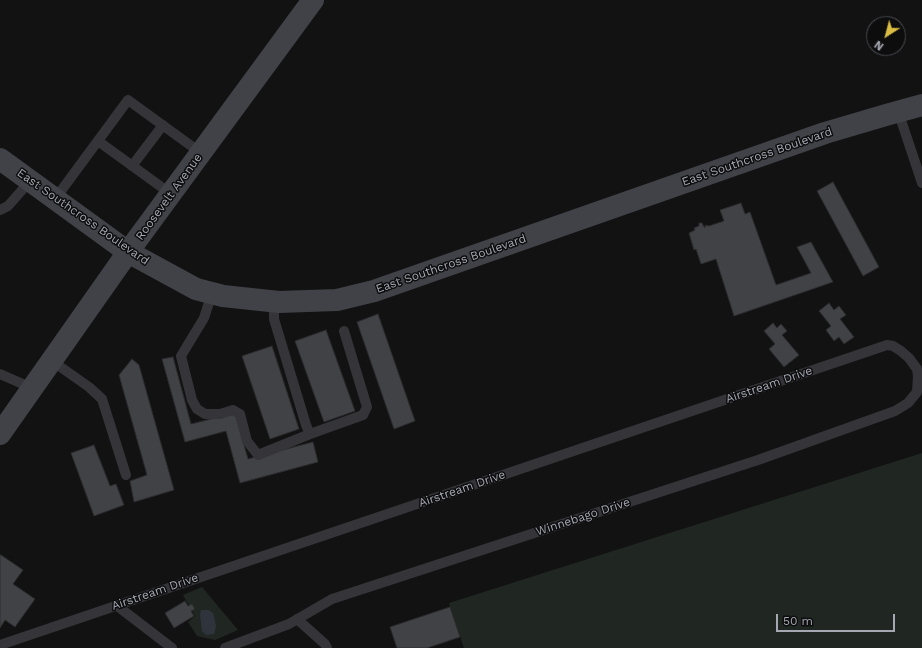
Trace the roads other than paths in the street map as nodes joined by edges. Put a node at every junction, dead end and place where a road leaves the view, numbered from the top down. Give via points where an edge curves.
1 (313, 0) edge
2 (922, 105) edge
3 (898, 111) junction
4 (163, 125) junction
5 (98, 141) junction
6 (201, 153) junction
7 (0, 159) edge
8 (132, 166) junction
9 (30, 181) junction
10 (922, 183) edge
11 (171, 194) junction
12 (55, 199) junction
13 (0, 210) edge
14 (128, 252) junction
15 (212, 293) junction
16 (274, 301) junction
17 (344, 331) dead end
18 (52, 360) junction
19 (917, 369) joint
20 (0, 374) edge
21 (32, 388) junction
22 (0, 434) edge
23 (310, 434) junction
24 (126, 475) dead end
25 (116, 605) junction
26 (297, 619) junction
27 (0, 645) edge
28 (172, 648) edge
29 (225, 648) edge
30 (327, 648) edge

1 - 6 main road, Roosevelt Avenue
2 - 3 main road, East Southcross Boulevard
3 - 10 lane
3 - 16 main road, East Southcross Boulevard via 825,133 374,291 338,300
4 - 5 lane via 128,100
4 - 6 lane
4 - 8 lane
5 - 8 lane
5 - 12 lane
6 - 11 main road, Roosevelt Avenue
7 - 9 main road, East Southcross Boulevard
8 - 11 lane
9 - 12 main road, East Southcross Boulevard
9 - 13 lane via 8,206
11 - 14 main road, Roosevelt Avenue
12 - 14 main road, East Southcross Boulevard
14 - 15 main road, East Southcross Boulevard via 196,289
14 - 18 main road, Roosevelt Avenue
15 - 16 main road, East Southcross Boulevard
15 - 23 lane via 204,318 181,356 192,400 197,409 205,414 220,414 234,410 240,414 247,442 258,454
16 - 23 lane via 274,319
17 - 23 lane via 367,407 363,416
18 - 21 main road, Roosevelt Avenue
18 - 24 lane via 102,399
19 - 25 lane, Airstream Drive via 901,351 888,346
19 - 26 lane, Winnebago Drive via 917,392 914,398 895,411 758,460 332,599
20 - 21 lane
21 - 22 main road, Roosevelt Avenue
25 - 27 lane, Airstream Drive
25 - 28 lane
26 - 29 lane, Winnebago Drive
26 - 30 lane

